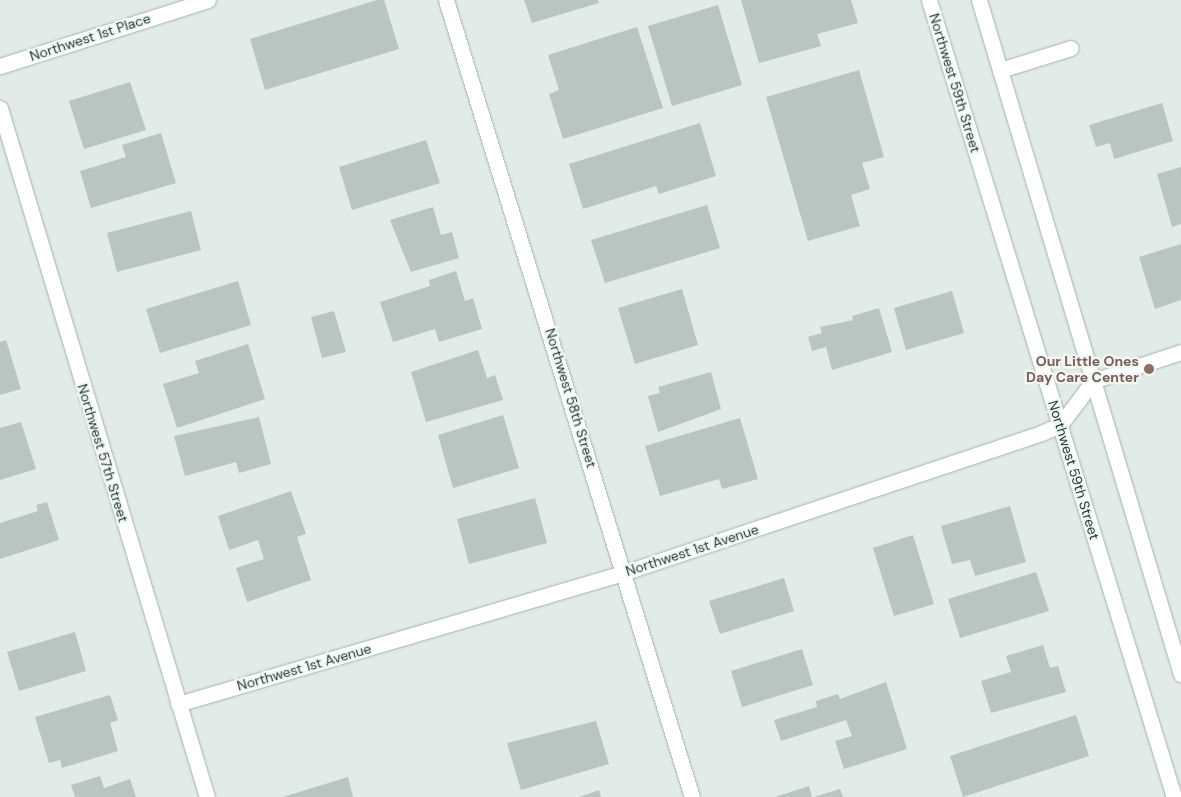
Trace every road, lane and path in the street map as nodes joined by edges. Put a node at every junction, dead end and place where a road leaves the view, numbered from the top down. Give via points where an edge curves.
1 (208, 0) edge
2 (446, 0) edge
3 (929, 0) edge
4 (979, 0) edge
5 (1071, 48) dead end
6 (0, 66) edge
7 (1000, 70) junction
8 (0, 108) edge
9 (1181, 352) edge
10 (1093, 381) junction
11 (1060, 426) junction
12 (626, 572) junction
13 (1177, 648) edge
14 (1181, 674) edge
15 (178, 704) junction
16 (207, 797) edge
17 (692, 797) edge
18 (1174, 797) edge

1 - 6 street, Northwest 1st Place
2 - 12 street, Northwest 58th Street
3 - 11 street, Northwest 59th Street
4 - 7 street
5 - 7 street
7 - 10 street
8 - 15 street, Northwest 57th Street
9 - 10 street
10 - 11 street
10 - 13 street
11 - 12 street, Northwest 1st Avenue
11 - 18 street, Northwest 59th Street
12 - 15 street, Northwest 1st Avenue
12 - 17 street, Northwest 58th Street
13 - 14 street
15 - 16 street, Northwest 57th Street

